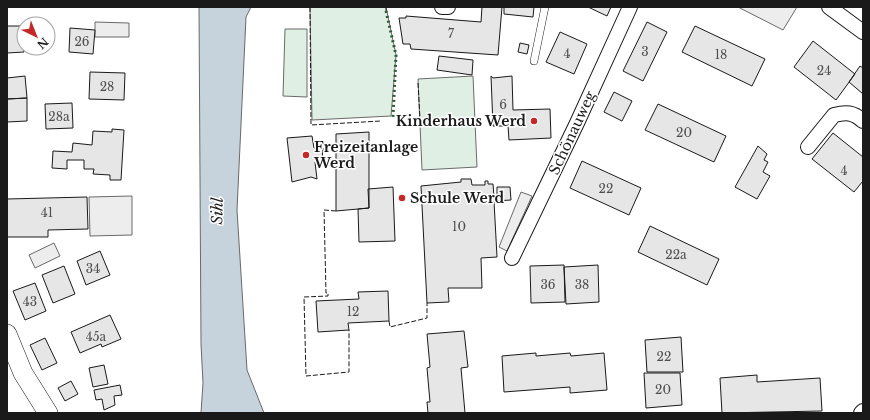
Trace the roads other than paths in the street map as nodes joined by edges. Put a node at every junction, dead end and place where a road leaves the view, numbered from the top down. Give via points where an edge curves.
1 (442, 7) edge
2 (448, 7) edge
3 (545, 7) edge
4 (630, 7) edge
5 (829, 7) edge
6 (863, 32) edge
7 (534, 61) dead end
8 (863, 121) edge
9 (808, 147) dead end
10 (512, 258) dead end
11 (8, 342) edge
12 (48, 413) edge

1 - 2 street
3 - 7 lane
4 - 10 street, Schönauweg
5 - 6 street
8 - 9 street via 847,112 834,115
11 - 12 main road via 23,373

